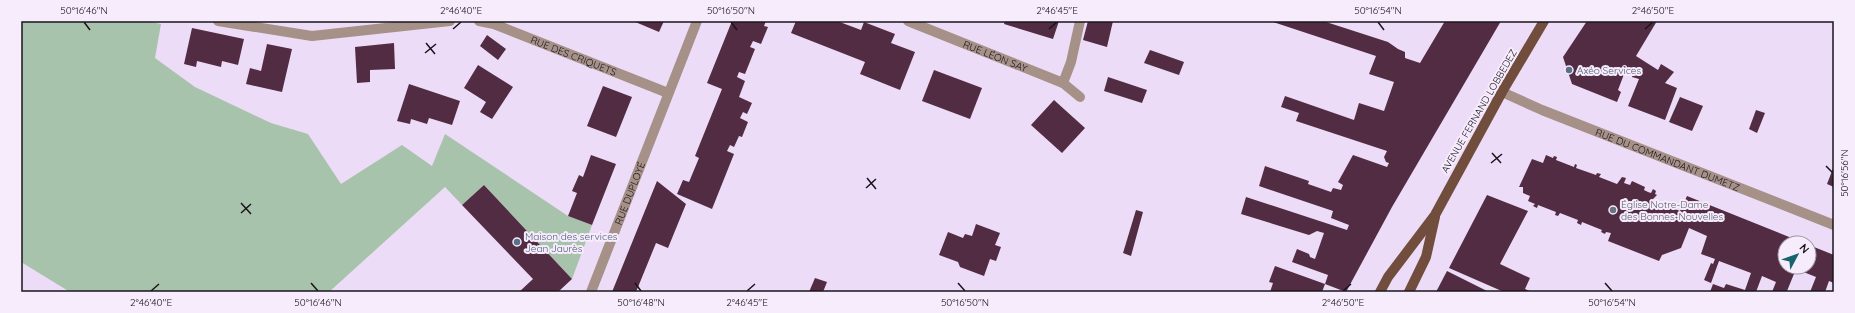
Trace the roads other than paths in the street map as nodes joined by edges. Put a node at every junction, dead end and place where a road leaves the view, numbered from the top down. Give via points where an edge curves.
1 (218, 21) edge
2 (450, 21) edge
3 (479, 21) edge
4 (698, 21) edge
5 (908, 21) edge
6 (1080, 21) edge
7 (1544, 21) edge
8 (1063, 83) junction
9 (1502, 92) junction
10 (668, 93) junction
11 (1080, 97) dead end
12 (1435, 215) junction
13 (1834, 225) edge
14 (591, 292) edge
15 (1380, 292) edge
16 (1409, 292) edge

1 - 2 street via 312,36
3 - 10 street, RUE DES CRIQUETS via 494,24
4 - 10 street, RUE DUPLOYÉ
5 - 8 street, RUE LÉON SAY
6 - 8 street via 1071,62
7 - 9 main road, AVENUE FERNAND LOBBEDEZ
8 - 11 street, RUE LÉON SAY
9 - 12 main road, AVENUE FERNAND LOBBEDEZ
9 - 13 street, RUE DU COMMANDANT DUMETZ
10 - 14 street, RUE DUPLOYÉ
12 - 15 main road, AVENUE FERNAND LOBBEDEZ via 1388,277
12 - 16 main road, AVENUE FERNAND LOBBEDEZ via 1426,258

